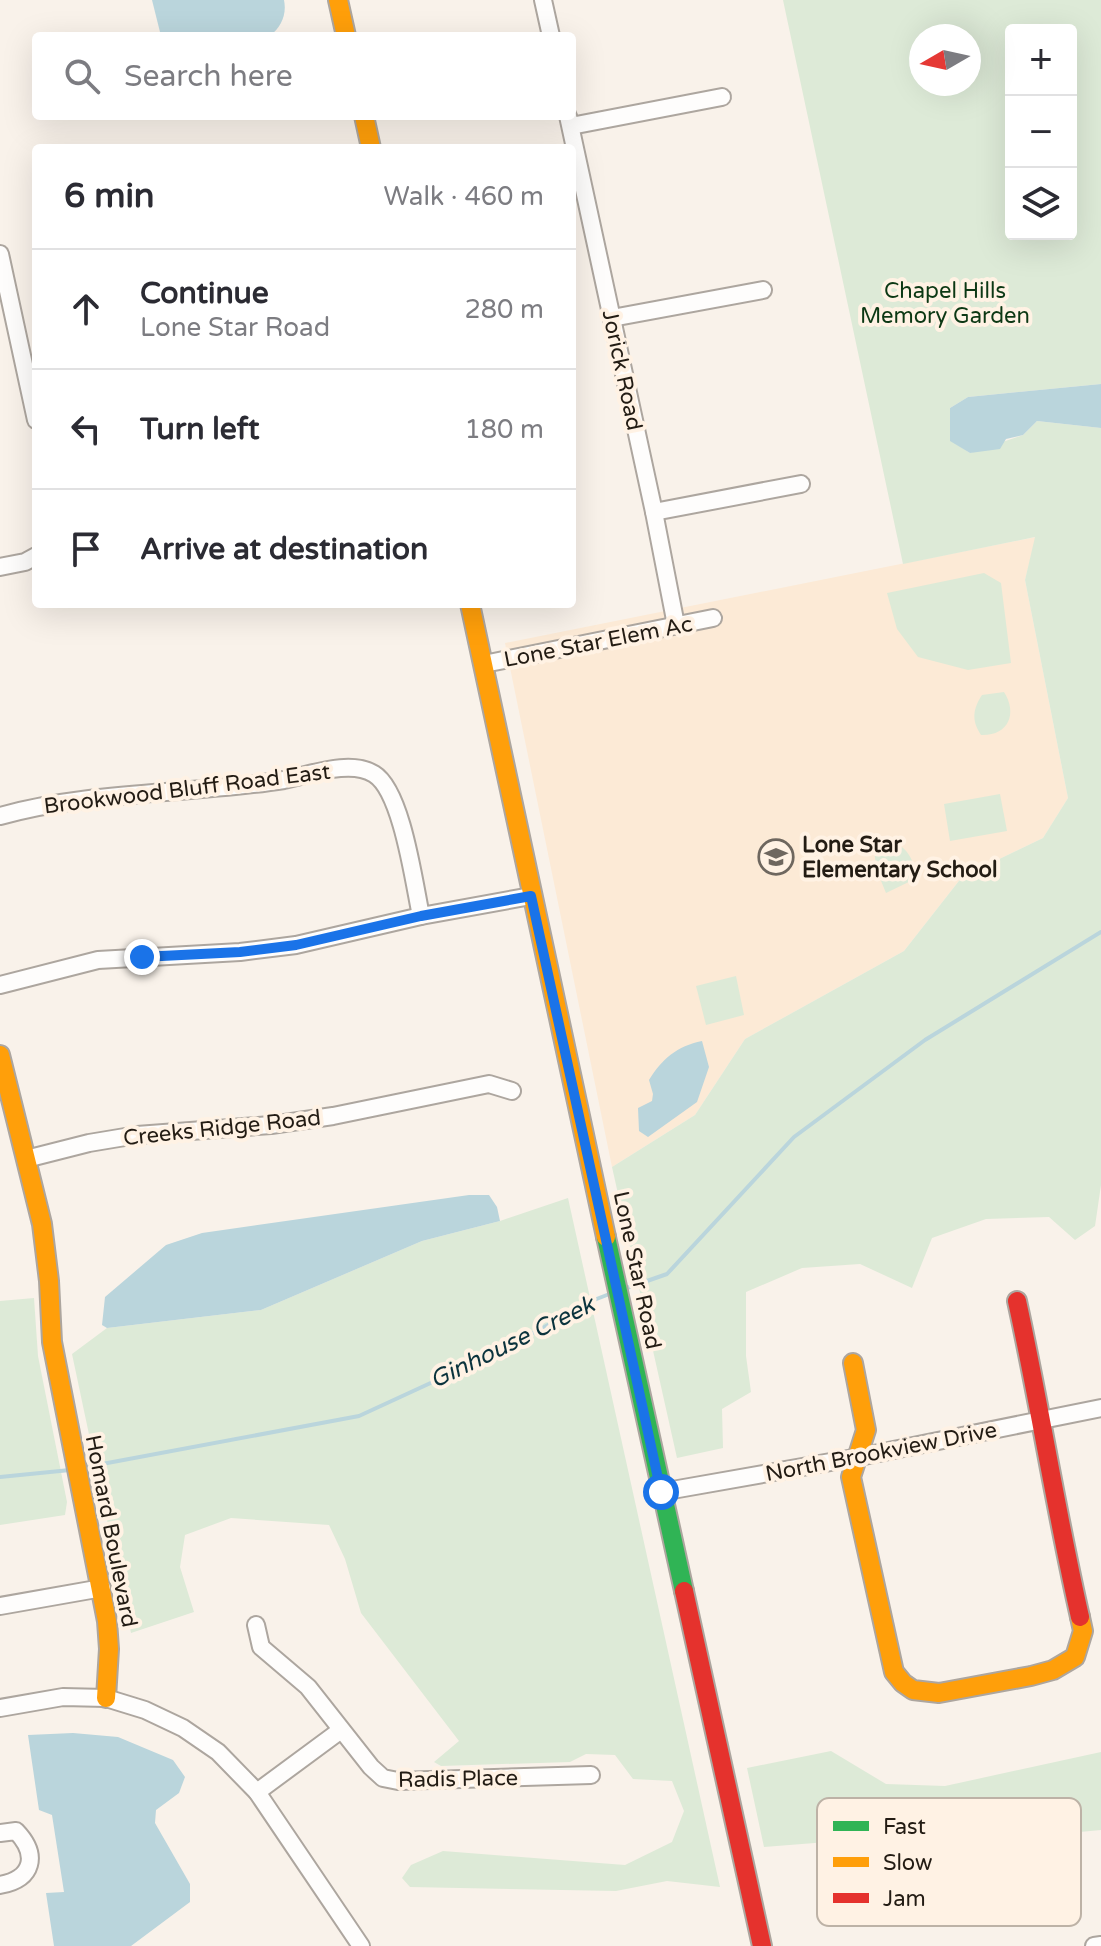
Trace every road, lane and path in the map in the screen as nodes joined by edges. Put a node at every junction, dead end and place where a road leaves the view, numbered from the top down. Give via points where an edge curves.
1 (338, 0) edge
2 (543, 0) edge
3 (345, 32) edge
4 (550, 32) edge
5 (722, 97) dead end
6 (365, 120) edge
7 (570, 121) edge
8 (370, 144) edge
9 (575, 144) edge
10 (576, 149) edge
11 (0, 254) edge
12 (763, 290) dead end
13 (612, 318) junction
14 (32, 402) edge
15 (801, 484) dead end
16 (654, 512) junction
17 (32, 558) edge
18 (0, 567) edge
19 (471, 608) edge
20 (713, 618) dead end
21 (676, 625) junction
22 (484, 664) junction
23 (0, 816) edge
24 (531, 896) junction
25 (421, 916) junction
26 (0, 985) edge
27 (0, 1055) edge
28 (512, 1091) dead end
29 (26, 1159) junction
30 (1017, 1301) dead end
31 (853, 1363) dead end
32 (1101, 1408) edge
33 (1039, 1420) junction
34 (859, 1457) junction
35 (661, 1492) junction
36 (102, 1588) junction
37 (0, 1606) edge
38 (256, 1625) dead end
39 (106, 1698) junction
40 (0, 1708) edge
41 (341, 1730) junction
42 (591, 1775) dead end
43 (257, 1792) junction
44 (0, 1833) edge
45 (0, 1885) edge
46 (1101, 1945) edge
47 (361, 1946) edge
48 (762, 1946) edge
49 (1094, 1946) edge

1 - 3 street
2 - 4 street
5 - 7 street
6 - 8 street
7 - 9 street, Jorick Road
10 - 13 street, Jorick Road
11 - 14 street
12 - 13 street
13 - 16 street, Jorick Road
15 - 16 street
16 - 21 street, Jorick Road
17 - 18 street
19 - 22 street, Lone Star Road
20 - 21 street, Lone Star Elem Ac
21 - 22 street, Lone Star Elem Ac
22 - 24 street, Lone Star Road
23 - 25 street, Brookwood Bluff Road East via 42,804 361,769 374,774 395,801
24 - 25 street
24 - 35 street, Lone Star Road
25 - 26 street via 296,945 98,960
27 - 29 street, Homard Boulevard
28 - 29 street, Creeks Ridge Road via 489,1084 333,1116 137,1135
29 - 36 street, Homard Boulevard via 42,1224 52,1342
30 - 33 street
31 - 34 street via 866,1430
32 - 33 street, North Brookview Drive
33 - 34 street, North Brookview Drive
33 - 34 street via 1083,1631 1075,1657 1031,1676 939,1693 901,1684 851,1477
34 - 35 street, North Brookview Drive
35 - 48 street, Lone Star Road
36 - 37 street
36 - 39 street, Homard Boulevard via 109,1649
38 - 41 street, Radis Place via 261,1647 308,1687
39 - 40 street via 63,1697
39 - 43 street via 183,1728 218,1752
41 - 42 street, Radis Place via 383,1778 398,1781
41 - 43 street
43 - 47 street
44 - 45 street via 16,1831 28,1843 30,1860 27,1873
46 - 49 street

